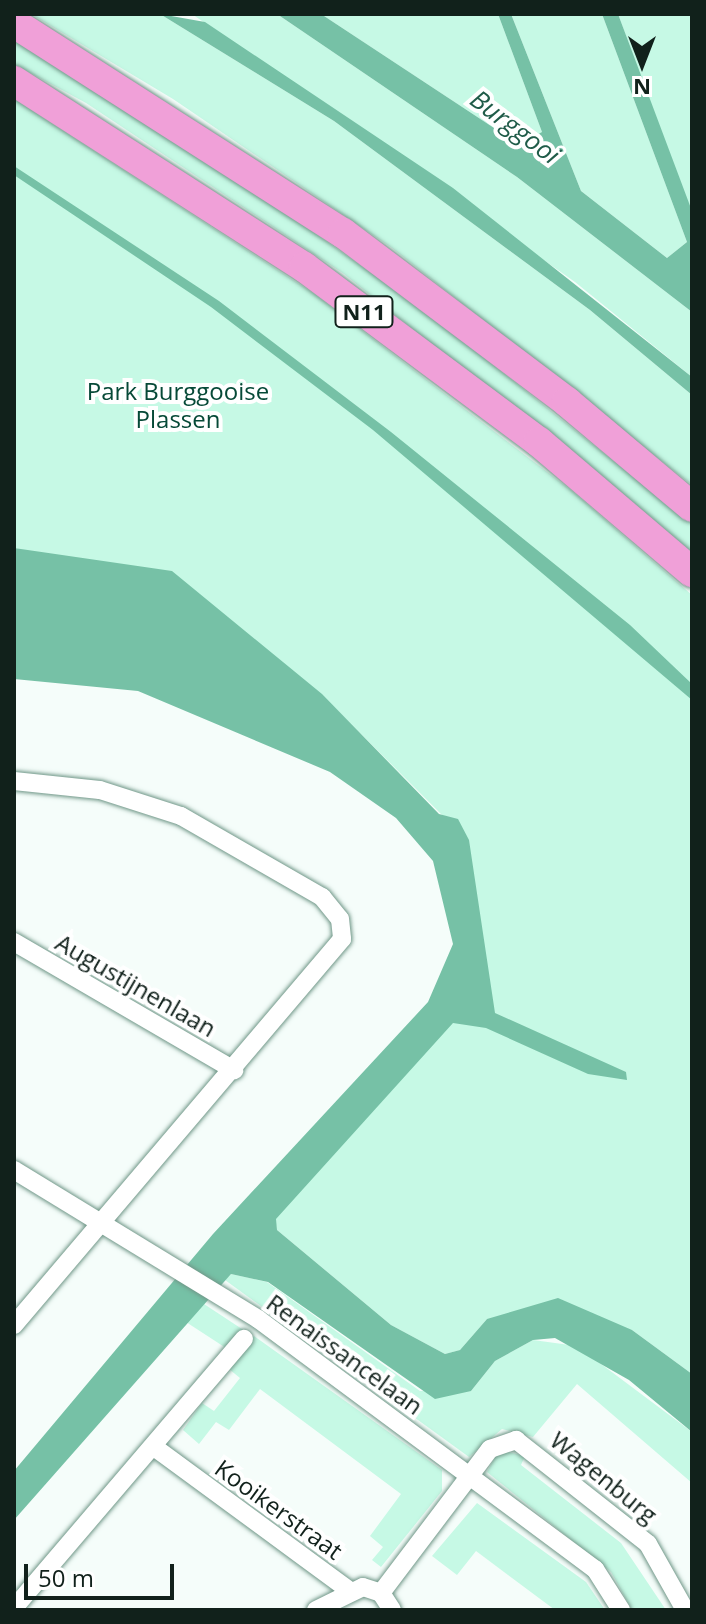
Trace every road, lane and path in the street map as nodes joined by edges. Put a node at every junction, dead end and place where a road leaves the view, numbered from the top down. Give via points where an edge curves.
1 (14, 23) edge
2 (14, 81) edge
3 (692, 507) edge
4 (692, 572) edge
5 (14, 781) edge
6 (14, 942) edge
7 (234, 1070) junction
8 (14, 1170) edge
9 (101, 1220) junction
10 (14, 1325) edge
11 (244, 1339) dead end
12 (154, 1447) junction
13 (470, 1473) junction
14 (349, 1590) junction
15 (381, 1593) junction
16 (14, 1608) edge
17 (316, 1610) edge
18 (392, 1610) edge
19 (621, 1610) edge
20 (685, 1610) edge

1 - 3 highway, N11 via 343,233 567,402
2 - 4 highway, N11 via 304,267 539,442
5 - 7 street via 100,790 181,816 322,897 340,919 342,939 322,971
6 - 7 street, Augustijnenlaan
7 - 9 street
8 - 9 street, Renaissancelaan
9 - 10 street
9 - 13 street, Renaissancelaan via 227,1300
11 - 12 street
12 - 14 street, Kooikerstraat
12 - 16 street
13 - 15 street
13 - 19 street, Renaissancelaan via 595,1569
13 - 20 street, Wagenburg via 502,1440 529,1446 648,1544
14 - 15 street, Kooikerstraat
14 - 17 street
15 - 18 street

